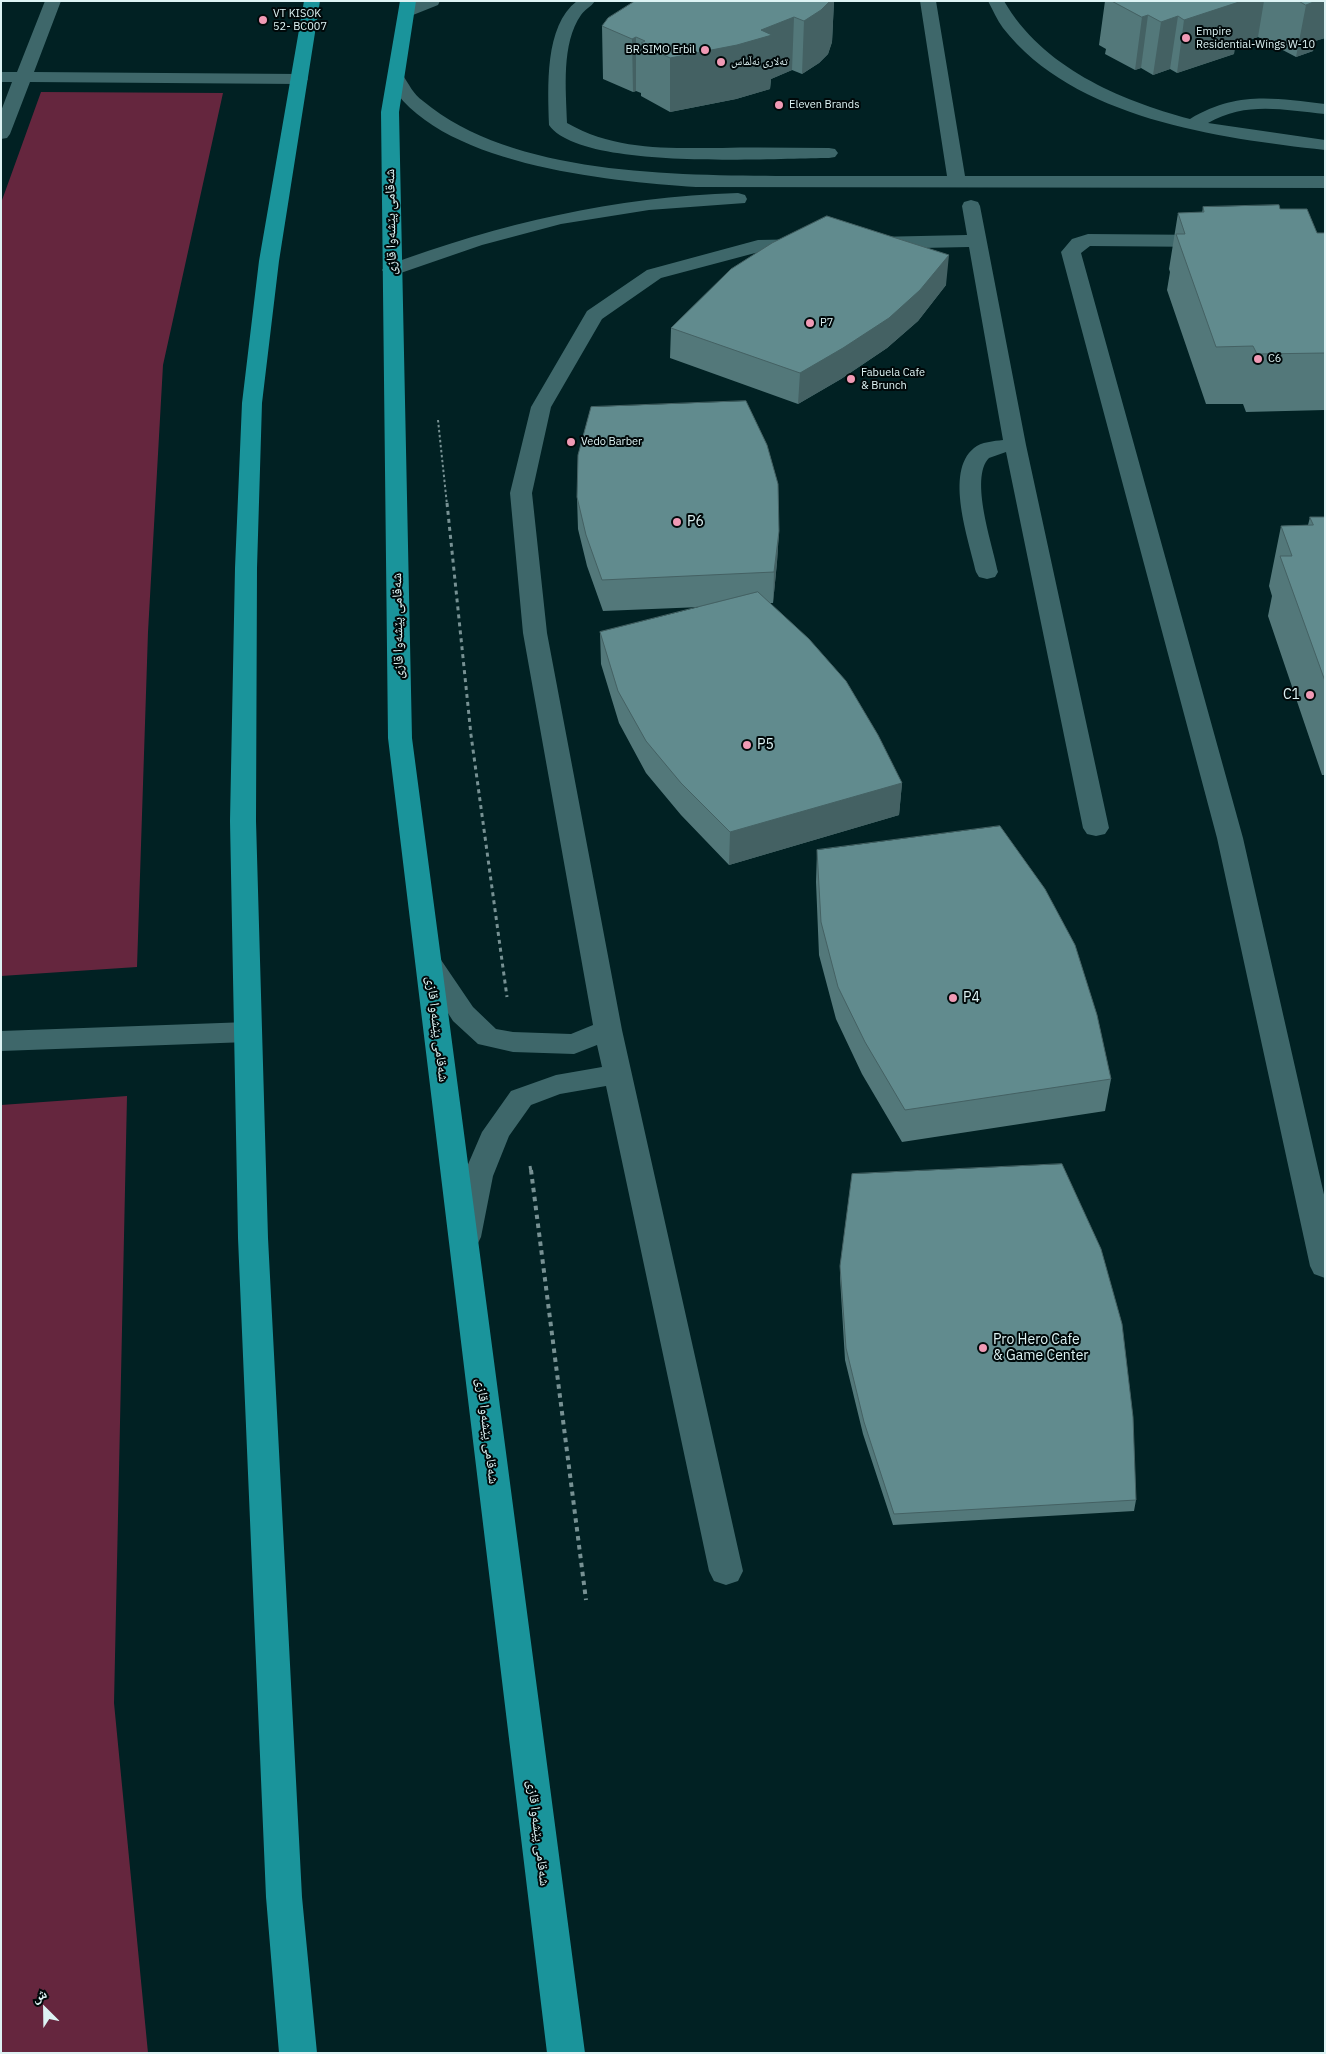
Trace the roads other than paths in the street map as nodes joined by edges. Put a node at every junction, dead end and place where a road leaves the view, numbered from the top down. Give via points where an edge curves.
1 (53, 1) edge
2 (312, 1) edge
3 (432, 1) edge
4 (587, 1) edge
5 (928, 1) edge
6 (996, 1) edge
7 (408, 6) edge
8 (569, 7) edge
9 (1, 77) edge
10 (24, 77) junction
11 (396, 78) junction
12 (299, 79) junction
13 (1325, 109) edge
14 (1192, 125) junction
15 (1, 134) edge
16 (1325, 145) edge
17 (829, 153) dead end
18 (669, 180) junction
19 (957, 182) junction
20 (1325, 182) edge
21 (1325, 198) edge
22 (673, 202) junction
23 (970, 206) dead end
24 (977, 241) junction
25 (1236, 241) edge
26 (828, 244) edge
27 (858, 244) edge
28 (392, 270) junction
29 (1015, 445) junction
30 (987, 572) dead end
31 (1096, 828) dead end
32 (428, 961) junction
33 (608, 1030) junction
34 (248, 1032) junction
35 (1, 1041) edge
36 (617, 1075) junction
37 (464, 1246) junction
38 (1325, 1266) edge
39 (726, 1571) dead end
40 (298, 2053) edge
41 (566, 2053) edge

1 - 10 street
2 - 12 highway
3 - 7 street
4 - 8 street
5 - 19 street
6 - 14 street via 1020,37 1054,65 1129,104
7 - 11 highway, شەقامی پێشەوا قازی
8 - 17 street via 557,92 558,125 573,136 643,154
9 - 10 street
10 - 12 street
10 - 15 street
11 - 18 street via 416,106 433,119 479,141 566,166
11 - 28 highway, شەقامی پێشەوا قازی via 390,112
12 - 34 highway via 269,261 252,403 243,821
13 - 14 street via 1238,104 1220,109
14 - 16 street
18 - 19 street
18 - 22 street via 664,190
19 - 20 street
21 - 22 street
22 - 28 street via 605,210 524,227 478,239
23 - 24 street
24 - 27 street
24 - 29 street
25 - 38 street via 1093,240 1080,243 1071,252 1230,838
26 - 33 street via 758,246 654,274 594,315 541,408 521,493 535,632
28 - 32 highway, شەقامی پێشەوا قازی via 400,738
29 - 30 street via 982,452 974,460 970,472 970,489
29 - 31 street
32 - 33 street via 463,1014 488,1037 513,1042 574,1044
32 - 37 highway, شەقامی پێشەوا قازی
33 - 36 street
34 - 35 street
34 - 40 highway via 254,1248 284,1887
36 - 37 street via 556,1085 521,1098 496,1132 478,1176
36 - 39 street
37 - 41 highway, شەقامی پێشەوا قازی

